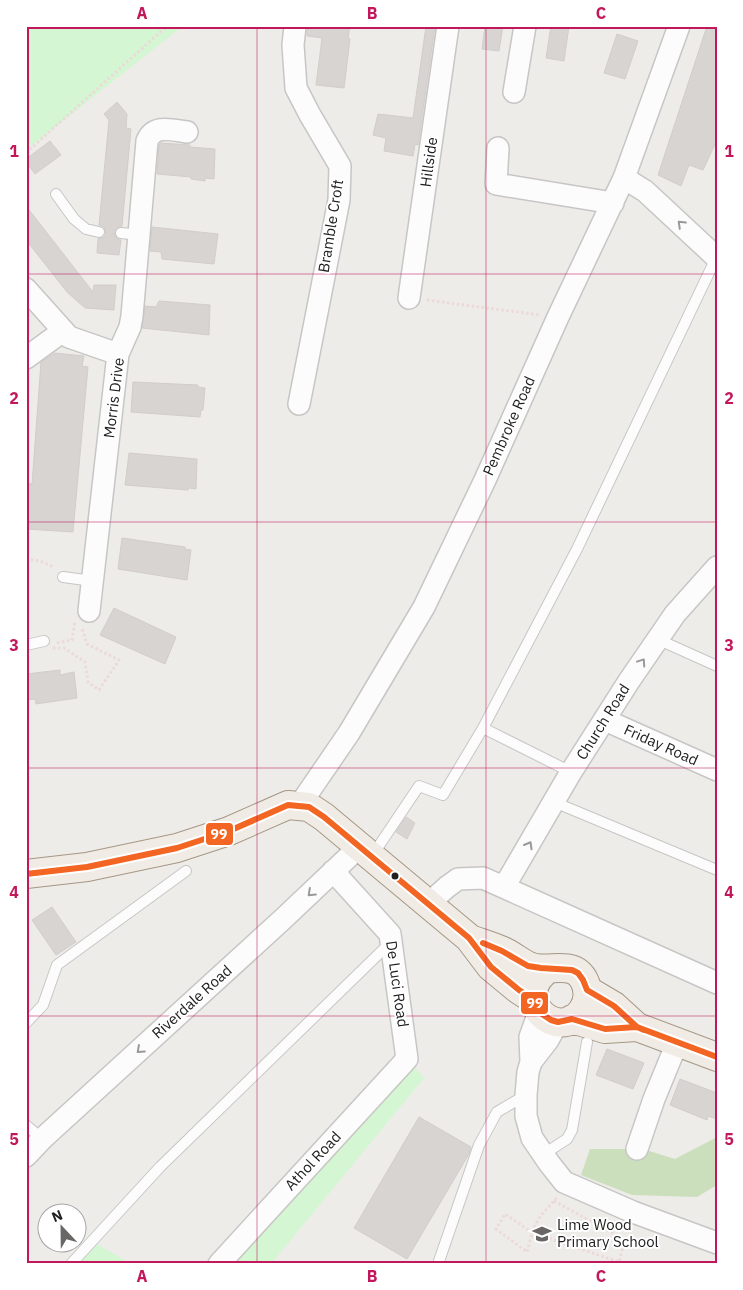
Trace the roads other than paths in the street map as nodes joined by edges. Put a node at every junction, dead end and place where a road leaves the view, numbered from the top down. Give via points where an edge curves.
1 (295, 26) edge
2 (448, 26) edge
3 (525, 26) edge
4 (679, 26) edge
5 (514, 92) dead end
6 (187, 132) dead end
7 (498, 148) dead end
8 (624, 178) junction
9 (56, 194) dead end
10 (613, 203) junction
11 (99, 232) dead end
12 (717, 258) edge
13 (26, 288) edge
14 (409, 298) road end
15 (63, 331) junction
16 (118, 354) junction
17 (26, 358) edge
18 (299, 404) dead end
19 (717, 567) edge
20 (63, 577) dead end
21 (93, 582) junction
22 (84, 615) road end
23 (657, 639) junction
24 (44, 641) road end
25 (26, 645) edge
26 (717, 666) edge
27 (605, 720) junction
28 (483, 728) junction
29 (717, 770) edge
30 (572, 772) junction
31 (554, 802) junction
32 (299, 806) junction
33 (365, 852) junction
34 (717, 870) edge
35 (186, 871) dead end
36 (333, 871) junction
37 (26, 874) edge
38 (504, 887) junction
39 (428, 904) junction
40 (469, 938) junction
41 (392, 941) junction
42 (548, 969) junction
43 (717, 983) edge
44 (587, 990) junction
45 (550, 1013) junction
46 (26, 1023) edge
47 (637, 1027) junction
48 (587, 1042) dead end
49 (677, 1043) junction
50 (717, 1057) edge
51 (407, 1059) joint
52 (526, 1095) junction
53 (34, 1132) edge
54 (637, 1149) dead end
55 (544, 1154) junction
56 (26, 1156) edge
57 (717, 1244) edge
58 (71, 1264) edge
59 (219, 1264) edge
60 (438, 1264) edge

1 - 18 street, Bramble Croft via 296,88 340,166 339,200
2 - 14 street, Hillside
3 - 5 street
4 - 8 street, Pembroke Road
6 - 16 street, Morris Drive via 162,129 149,136 147,142 130,234 130,328
7 - 10 street via 496,184
8 - 10 street, Pembroke Road
12 -> 8 street via 645,191
9 - 11 lane via 74,219 86,229
10 - 32 street, Pembroke Road via 424,608 349,733
12 - 28 lane via 576,549
13 - 15 street
15 - 16 street via 69,338
15 - 17 street
16 - 21 street, Morris Drive
19 - 23 street, Church Road
20 - 21 lane
21 - 22 street, Morris Drive
23 - 26 lane
27 -> 23 street, Church Road
24 - 25 lane
27 - 29 street, Friday Road
27 - 30 street, Church Road
28 - 30 lane
28 - 33 lane via 442,795 419,786
30 - 31 street, Church Road
31 - 34 lane
38 -> 31 street, Church Road
32 - 33 main road via 309,807 324,816
32 - 37 main road via 288,805 229,831 176,848 87,867
33 - 36 street, Riverdale Road
33 - 39 main road
35 - 46 lane via 57,965 43,1005
36 - 41 street, De Luci Road via 390,934
36 -> 53 street, Riverdale Road
38 - 39 street via 482,878 458,879
38 - 43 street
39 - 40 main road
40 - 42 main road via 503,951 531,967
40 - 45 main road via 492,966
41 - 51 street, De Luci Road
41 - 58 lane via 160,1167
42 - 44 main road via 563,967 576,972
42 - 45 main road via 534,985
44 - 45 main road via 588,997 582,1010
44 - 47 main road via 614,1006
45 - 47 main road via 605,1029
45 - 52 street via 530,1037 531,1062
47 - 49 main road
48 - 55 lane via 572,1130 567,1139
49 - 50 main road
49 - 54 street
51 - 59 street, Athol Road
52 - 55 street via 526,1116 532,1138
52 - 60 lane via 497,1112 479,1145
53 - 56 street, Riverdale Road
55 - 57 street via 564,1182

